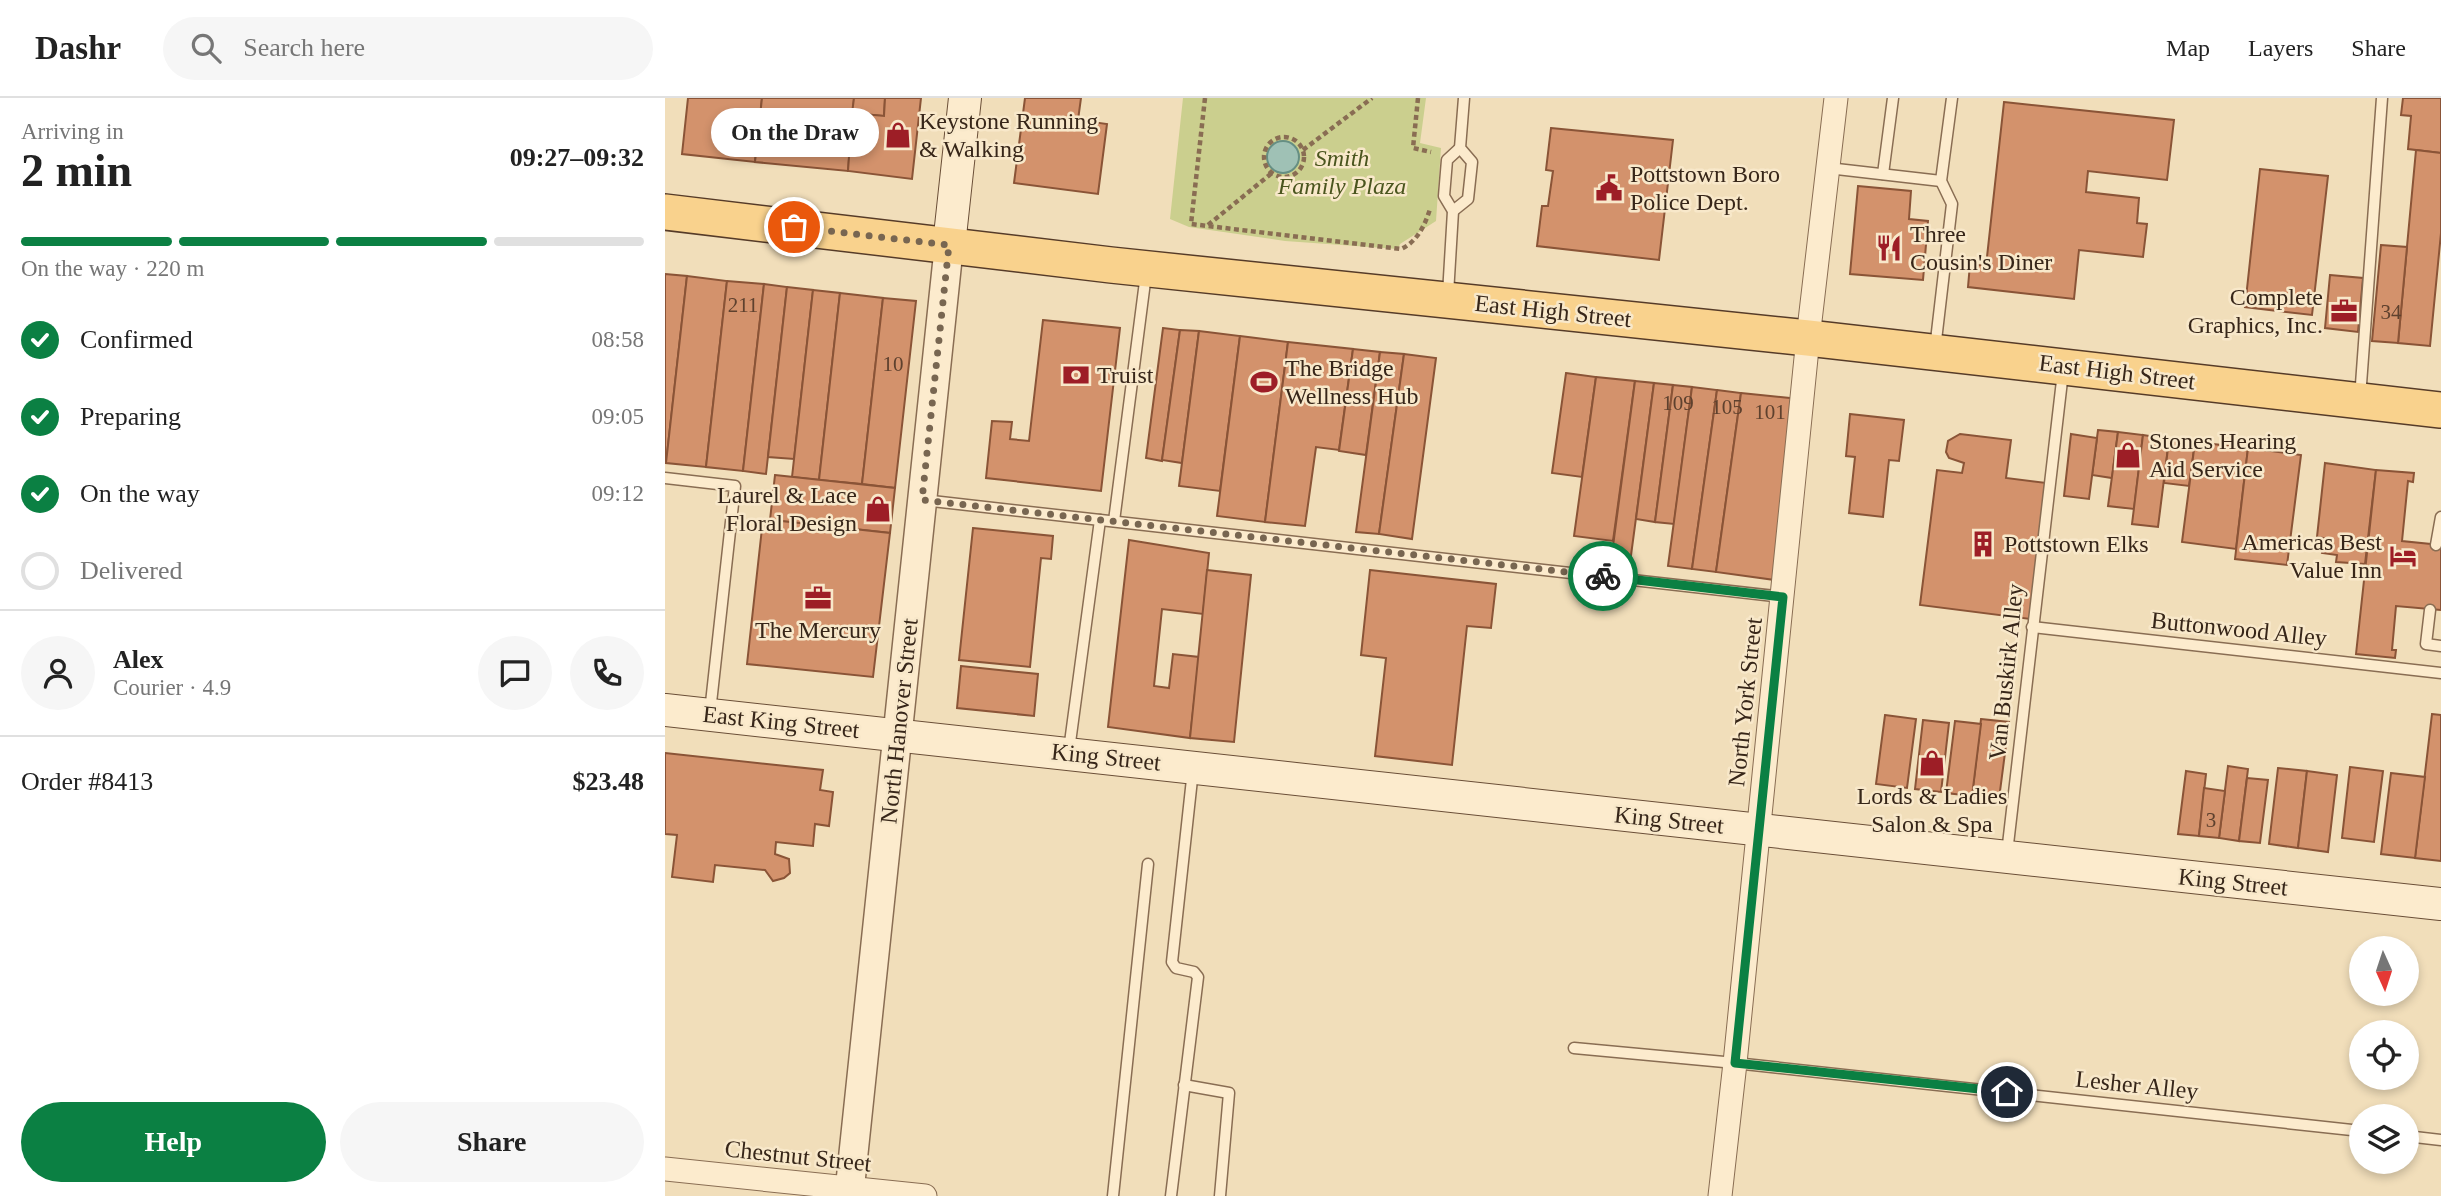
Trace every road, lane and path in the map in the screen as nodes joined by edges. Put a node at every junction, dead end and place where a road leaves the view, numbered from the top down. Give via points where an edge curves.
1 (965, 98) edge
2 (1205, 98) edge
3 (1372, 98) edge
4 (1417, 98) edge
5 (1464, 98) edge
6 (1836, 98) edge
7 (1893, 98) edge
8 (1952, 98) edge
9 (2382, 98) edge
10 (1460, 148) junction
11 (1303, 150) junction
12 (1436, 154) dead end
13 (1828, 168) junction
14 (1272, 173) junction
15 (1883, 174) junction
16 (1941, 181) junction
17 (1433, 198) dead end
18 (1453, 211) junction
19 (665, 212) edge
20 (1207, 226) junction
21 (949, 245) junction
22 (1147, 269) junction
23 (1448, 300) junction
24 (1808, 338) junction
25 (1935, 352) junction
26 (2064, 366) junction
27 (2360, 401) junction
28 (2441, 410) edge
29 (665, 478) edge
30 (922, 500) junction
31 (2441, 517) edge
32 (1100, 520) junction
33 (1114, 522) junction
34 (2436, 545) dead end
35 (1783, 597) junction
36 (2430, 610) dead end
37 (2032, 627) junction
38 (2441, 646) edge
39 (2441, 673) edge
40 (665, 710) edge
41 (710, 715) junction
42 (898, 734) junction
43 (1069, 753) junction
44 (1194, 767) junction
45 (1759, 830) junction
46 (2006, 858) junction
47 (1148, 864) dead end
48 (2441, 904) edge
49 (1574, 1048) dead end
50 (1735, 1063) junction
51 (1184, 1085) junction
52 (2349, 1130) edge
53 (2419, 1137) edge
54 (2441, 1140) edge
55 (665, 1169) edge
56 (849, 1191) edge
57 (925, 1196) edge
58 (1113, 1196) edge
59 (1171, 1196) edge
60 (1220, 1196) edge
61 (1720, 1196) edge

1 - 21 main road
2 - 20 path via 1191,224
3 - 11 path
4 - 12 path via 1413,148
5 - 10 lane
6 - 13 street, North York Street
7 - 15 lane
8 - 16 lane
9 - 27 lane
10 - 18 lane via 1447,160 1444,196
10 - 18 lane via 1472,162 1468,199
11 - 14 path via 1303,162 1294,175 1283,178
11 - 14 path via 1288,138 1270,143 1263,154
13 - 15 lane
13 - 24 street, North York Street
14 - 20 path
15 - 16 lane
16 - 25 lane via 1952,204
17 - 20 path via 1426,222 1411,244 1401,249
18 - 23 lane
19 - 21 main road, East High Street
21 - 22 main road, East High Street
21 - 30 street, North Hanover Street
22 - 23 main road, East High Street
22 - 33 lane
23 - 24 main road, East High Street
24 - 25 main road, East High Street
24 - 35 street, North York Street
25 - 26 main road, East High Street
26 - 27 main road, East High Street
26 - 37 lane, Van Buskirk Alley
27 - 28 main road, East High Street
29 - 41 lane via 735,486
30 - 32 lane
30 - 42 street, North Hanover Street
31 - 34 lane
32 - 33 lane
32 - 43 lane
33 - 35 lane
35 - 45 street, North York Street
36 - 38 lane via 2426,644
37 - 39 lane, Buttonwood Alley
37 - 46 lane, Van Buskirk Alley
40 - 41 main road, East King Street
41 - 42 main road, East King Street
42 - 43 main road, King Street
42 - 56 street, North Hanover Street
43 - 44 main road, King Street
44 - 45 main road, King Street
44 - 51 lane via 1172,962 1198,977
45 - 46 main road, King Street
45 - 50 street, North York Street
46 - 48 main road, King Street
47 - 58 lane
49 - 50 lane, Lesher Alley
50 - 52 lane, Lesher Alley
50 - 61 street, North York Street
51 - 59 lane
51 - 60 lane via 1229,1093
53 - 54 lane
55 - 56 street, Chestnut Street
56 - 57 street, Chestnut Street

